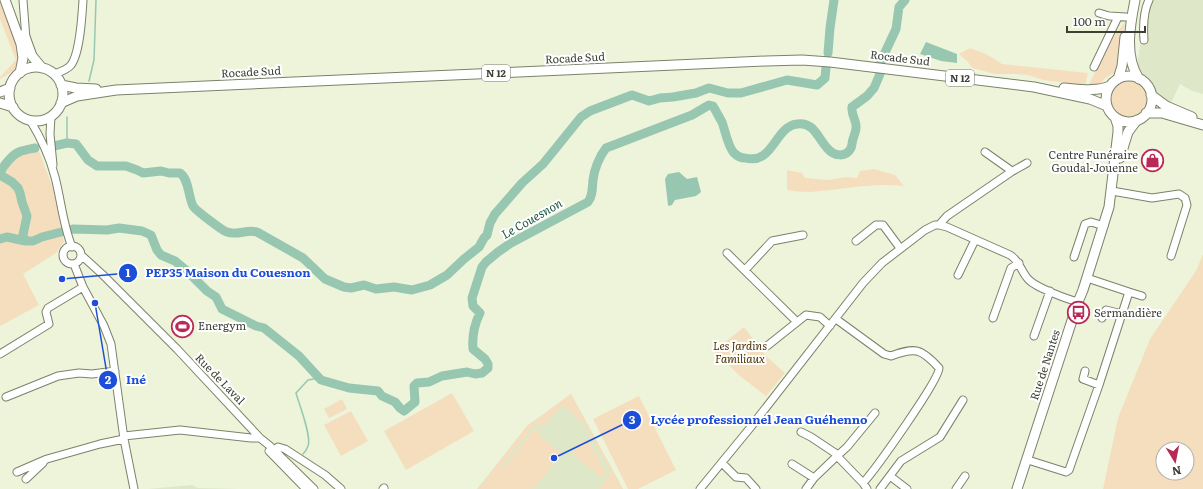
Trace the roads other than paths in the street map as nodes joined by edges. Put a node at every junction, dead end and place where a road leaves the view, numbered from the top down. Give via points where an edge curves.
1 (5, 0) edge
2 (12, 0) edge
3 (23, 0) edge
4 (83, 0) edge
5 (1130, 0) edge
6 (1135, 0) edge
7 (1149, 0) edge
8 (1099, 13) dead end
9 (1125, 19) junction
10 (26, 39) junction
11 (1144, 40) dead end
12 (1094, 67) dead end
13 (42, 68) junction
14 (20, 73) junction
15 (54, 74) junction
16 (1118, 79) junction
17 (1139, 79) junction
18 (61, 85) junction
19 (1110, 86) junction
20 (1034, 87) junction
21 (10, 88) junction
22 (116, 90) junction
23 (0, 92) edge
24 (1151, 95) junction
25 (0, 103) edge
26 (61, 103) junction
27 (1107, 106) junction
28 (12, 107) junction
29 (1146, 114) junction
30 (51, 116) junction
31 (1115, 117) junction
32 (30, 120) junction
33 (1136, 120) junction
34 (1203, 121) edge
35 (1203, 125) edge
36 (985, 152) dead end
37 (1027, 163) dead end
38 (1011, 172) junction
39 (54, 173) junction
40 (1113, 186) junction
41 (939, 225) junction
42 (1104, 226) junction
43 (803, 235) dead end
44 (975, 240) junction
45 (856, 241) dead end
46 (70, 247) junction
47 (900, 248) junction
48 (727, 253) dead end
49 (1171, 256) dead end
50 (1074, 257) dead end
51 (78, 260) junction
52 (1019, 263) junction
53 (745, 270) junction
54 (958, 276) dead end
55 (1087, 278) junction
56 (83, 287) junction
57 (1050, 291) junction
58 (1129, 292) junction
59 (1142, 296) dead end
60 (1078, 302) junction
61 (1122, 314) junction
62 (993, 318) dead end
63 (1102, 318) dead end
64 (836, 319) junction
65 (797, 322) junction
66 (830, 326) junction
67 (1034, 336) dead end
68 (767, 346) dead end
69 (0, 354) edge
70 (115, 371) junction
71 (1085, 371) dead end
72 (1099, 385) junction
73 (6, 397) dead end
74 (963, 400) dead end
75 (875, 414) dead end
76 (801, 432) dead end
77 (124, 438) junction
78 (260, 438) junction
79 (275, 450) junction
80 (837, 456) junction
81 (47, 459) junction
82 (1028, 460) junction
83 (722, 462) junction
84 (792, 464) dead end
85 (17, 472) dead end
86 (890, 476) junction
87 (966, 476) dead end
88 (814, 478) junction
89 (26, 479) dead end
90 (865, 486) edge
91 (134, 489) edge
92 (306, 489) edge
93 (314, 489) edge
94 (341, 489) edge
95 (700, 489) edge
96 (756, 489) edge
97 (806, 489) edge
98 (880, 489) edge
99 (907, 489) edge
100 (956, 489) edge
101 (1017, 489) edge

1 - 14 main road via 21,44 23,58
2 - 10 main road
3 - 10 street
4 - 15 street via 74,60 65,70
5 - 9 main road
6 - 9 main road
7 - 11 street via 1143,24
8 - 9 street
9 - 12 street
9 - 16 main road via 1123,56
9 - 17 main road via 1132,64
10 - 13 main road via 32,56
13 - 14 main road via 26,69
13 - 15 main road
14 - 21 main road
15 - 18 main road
16 - 17 main road via 1128,76
16 - 19 main road
17 - 24 main road via 1147,86
18 - 22 main road, Rocade Sud / N 12
18 - 26 main road
19 - 20 main road, Rocade Sud / N 12 via 1093,90
19 - 27 main road via 1106,98
20 - 22 main road, Rocade Sud / N 12 via 802,60
20 - 27 main road, Rocade Sud / N 12 via 1090,99
21 - 23 main road
21 - 28 main road
22 - 26 main road, Rocade Sud / N 12 via 77,96
24 - 29 main road
24 - 34 main road via 1166,106
25 - 28 main road
26 - 30 main road
27 - 31 main road
28 - 32 main road
29 - 33 main road
29 - 35 main road via 1162,113
30 - 32 main road via 38,121
30 - 39 street
31 - 33 main road via 1125,121
31 - 40 main road, Rue de Nantes via 1119,130 1112,174
32 - 39 street via 39,134
33 - 40 main road, Rue de Nantes via 1125,140
36 - 38 street
37 - 38 street
38 - 41 street via 947,216
39 - 46 street
40 - 42 main road, Rue de Nantes
40 - 49 street via 1152,198 1179,194 1185,198 1187,204
41 - 44 street
41 - 47 street via 930,227
42 - 50 street via 1091,222 1085,224
42 - 55 main road, Rue de Nantes
43 - 53 street via 772,241
44 - 52 street via 1010,255
44 - 54 street
45 - 47 street via 879,224 883,225
46 - 51 street via 79,250
46 - 51 street via 64,252 64,257 69,264
47 - 64 street via 863,284
48 - 53 street
51 - 56 street
51 - 78 street, Rue de Laval via 91,265 102,274
52 - 57 street via 1029,280
52 - 62 street via 1011,268
53 - 65 street
55 - 58 street
55 - 60 main road, Rue de Nantes
56 - 69 street via 48,308 46,312 49,324
56 - 70 street via 111,344
57 - 60 street
57 - 67 street
58 - 59 street
58 - 61 street
60 - 82 main road, Rue de Nantes
61 - 63 street via 1106,310
61 - 72 street
64 - 66 street
64 - 90 street via 884,354 891,356 906,350 918,351 939,368 930,388
65 - 66 street via 806,315 820,317
65 - 68 street
66 - 83 street
70 - 73 street via 58,376
70 - 77 street
71 - 72 street via 1083,379
72 - 82 street via 1069,470 1066,472
74 - 86 street via 940,437 901,461
75 - 80 street
76 - 80 street
77 - 78 street via 180,430
77 - 81 street
77 - 91 street
78 - 79 street, Rue de Laval
78 - 92 street via 266,448
79 - 93 street
79 - 94 street, Rue de Laval via 278,447 285,449 325,475
80 - 88 street
80 - 90 street
81 - 85 street
81 - 89 street
82 - 101 main road, Rue de Nantes
83 - 95 street
83 - 96 street via 736,477 746,478
84 - 88 street
86 - 98 street
86 - 99 street
87 - 100 street
88 - 97 street

